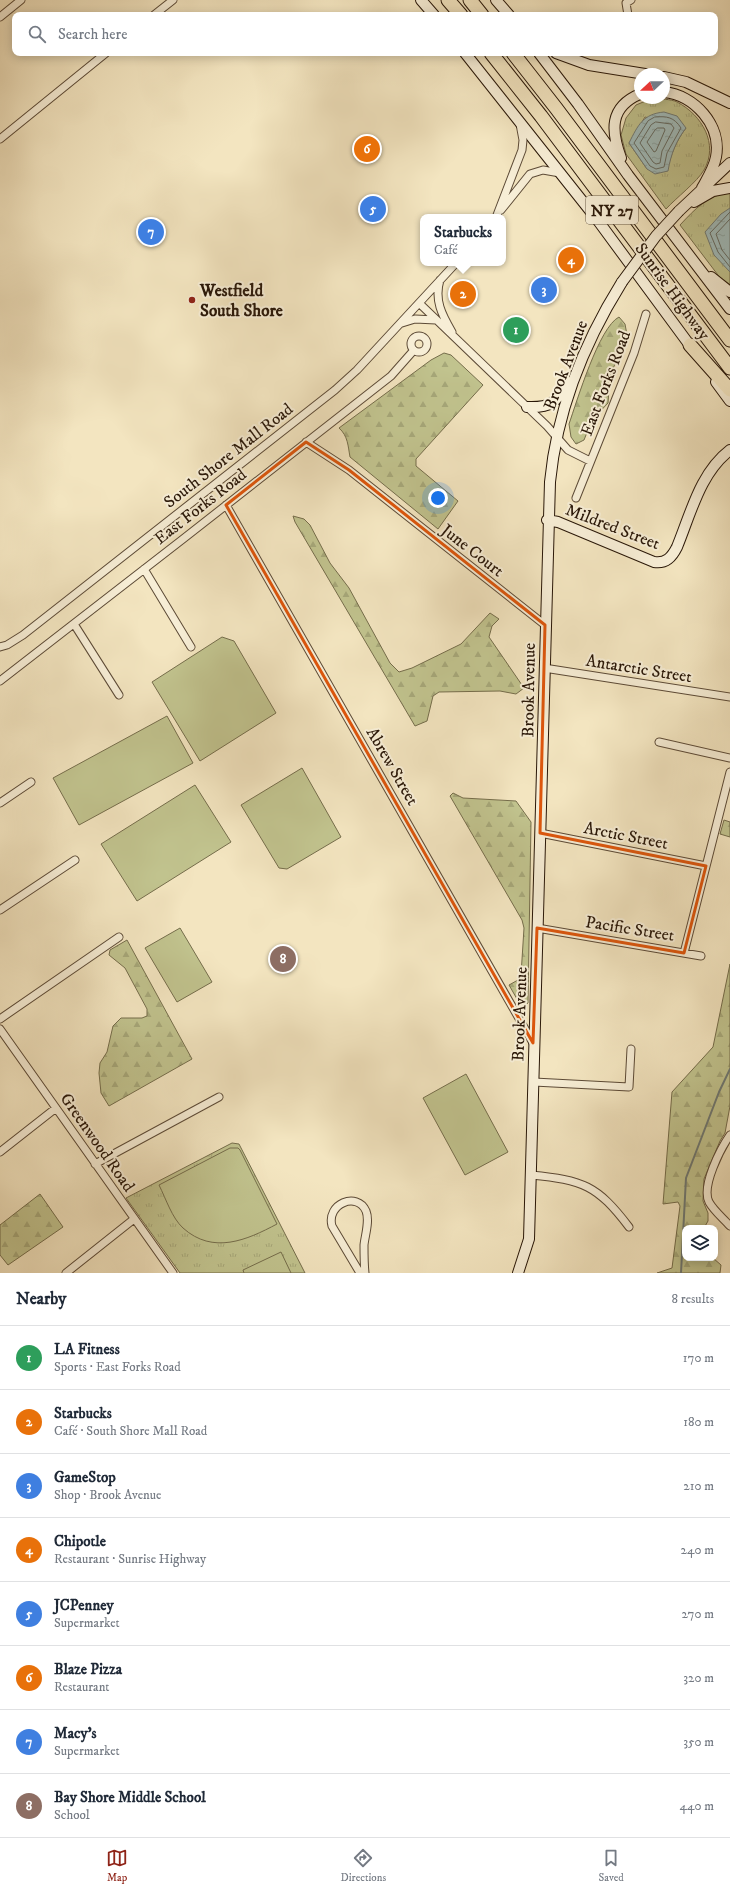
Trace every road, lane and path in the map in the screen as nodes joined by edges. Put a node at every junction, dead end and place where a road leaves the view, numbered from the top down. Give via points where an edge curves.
1 (21, 0) edge
2 (173, 0) edge
3 (421, 0) edge
4 (448, 0) edge
5 (470, 0) edge
6 (481, 0) edge
7 (496, 0) edge
8 (631, 0) edge
9 (158, 12) edge
10 (431, 12) edge
11 (458, 12) edge
12 (480, 12) edge
13 (489, 12) edge
14 (506, 12) edge
15 (628, 12) edge
16 (0, 17) edge
17 (102, 56) edge
18 (467, 56) edge
19 (494, 56) edge
20 (516, 56) edge
21 (541, 56) edge
22 (564, 56) edge
23 (634, 72) edge
24 (670, 78) edge
25 (670, 93) edge
26 (634, 98) edge
27 (730, 103) edge
28 (520, 122) junction
29 (0, 139) edge
30 (730, 163) edge
31 (560, 173) junction
32 (628, 175) junction
33 (702, 188) junction
34 (730, 188) edge
35 (679, 211) junction
36 (497, 214) edge
37 (498, 214) edge
38 (692, 261) junction
39 (453, 266) edge
40 (440, 280) junction
41 (730, 292) edge
42 (419, 303) junction
43 (730, 309) edge
44 (646, 314) dead end
45 (436, 320) junction
46 (398, 325) junction
47 (730, 340) edge
48 (457, 341) junction
49 (690, 345) junction
50 (414, 350) dead end
51 (579, 366) junction
52 (730, 368) edge
53 (730, 390) edge
54 (730, 401) edge
55 (527, 407) junction
56 (556, 437) junction
57 (306, 442) junction
58 (730, 450) edge
59 (590, 462) junction
60 (576, 498) dead end
61 (226, 505) junction
62 (548, 520) junction
63 (144, 569) junction
64 (74, 624) junction
65 (545, 625) junction
66 (191, 646) dead end
67 (0, 647) edge
68 (544, 668) junction
69 (0, 681) edge
70 (119, 695) dead end
71 (730, 697) edge
72 (659, 742) dead end
73 (730, 758) edge
74 (730, 772) edge
75 (31, 782) dead end
76 (0, 803) edge
77 (540, 833) junction
78 (75, 860) dead end
79 (706, 866) junction
80 (0, 910) edge
81 (537, 928) junction
82 (119, 937) dead end
83 (684, 953) junction
84 (701, 956) dead end
85 (0, 1019) edge
86 (0, 1029) edge
87 (533, 1043) junction
88 (631, 1049) dead end
89 (534, 1082) junction
90 (219, 1098) dead end
91 (56, 1108) junction
92 (730, 1135) edge
93 (0, 1152) edge
94 (95, 1164) junction
95 (531, 1175) junction
96 (134, 1219) junction
97 (730, 1226) edge
98 (629, 1227) dead end
99 (66, 1273) edge
100 (173, 1273) edge
101 (360, 1273) edge
102 (366, 1273) edge
103 (518, 1273) edge

1 - 16 street
2 - 9 street
3 - 10 street
4 - 11 highway
5 - 12 highway
6 - 13 highway
7 - 14 street
8 - 15 street via 626,3
17 - 29 street
18 - 28 street, Sunrise Highway
19 - 52 highway, Sunrise Highway / NY 27
20 - 47 highway, Sunrise Highway / NY 27
21 - 32 street, Sunrise Highway
22 - 23 street via 589,65
24 - 27 street via 686,82
25 - 33 street via 693,103 704,114 712,128 716,158
26 - 32 street via 622,106 614,124 615,140
28 - 31 street, Sunrise Highway
28 - 36 street via 522,150
30 - 33 street, Brook Avenue
31 - 37 street via 543,170 530,174
31 - 49 street, Sunrise Highway via 626,257
32 - 38 street, Sunrise Highway
33 - 35 street, Brook Avenue
34 - 35 street via 709,192
35 - 51 street, Brook Avenue, bridge via 656,236 622,282 596,327
38 - 41 street
38 - 43 street, Sunrise Highway
39 - 40 street, South Shore Mall Road
40 - 42 street, South Shore Mall Road
40 - 48 street via 437,296 439,307
42 - 45 street, East Forks Road
42 - 46 street, South Shore Mall Road
44 - 59 street, East Forks Road via 634,353
45 - 46 street via 415,319
45 - 48 street, East Forks Road
46 - 67 street, South Shore Mall Road via 357,370 331,393 23,635
48 - 55 street, East Forks Road
49 - 53 highway
49 - 54 street, Sunrise Highway
50 - 57 street, East Forks Road via 391,376
51 - 55 street via 551,404
51 - 56 street, Brook Avenue via 563,408
55 - 56 street, East Forks Road
56 - 59 street, East Forks Road via 568,450
56 - 62 street, Brook Avenue
57 - 61 street, East Forks Road
57 - 65 street, June Court via 349,470
58 - 62 street, Mildred Street via 706,477 677,547 666,560 654,562
59 - 60 street, East Forks Road
61 - 63 street, East Forks Road
61 - 87 street, Abrew Street
62 - 65 street, Brook Avenue
63 - 64 street, East Forks Road
63 - 66 street
64 - 69 street, East Forks Road
64 - 70 street
65 - 68 street, Brook Avenue
68 - 71 street, Antarctic Street
68 - 77 street, Brook Avenue
72 - 73 street
74 - 79 street, Pacific Street
75 - 76 street
77 - 79 street, Arctic Street
77 - 81 street, Brook Avenue
78 - 80 street
79 - 83 street, Pacific Street
81 - 83 street, Pacific Street
81 - 87 street, Brook Avenue
82 - 85 street
83 - 84 street
86 - 91 street, Greenwood Road
87 - 89 street, Brook Avenue
88 - 89 street via 629,1087
89 - 95 street, Brook Avenue
90 - 94 street
91 - 93 street
91 - 94 street, Greenwood Road
92 - 97 street via 713,1168 707,1189 708,1201
94 - 96 street, Greenwood Road
95 - 98 street via 570,1180 586,1186 611,1204
95 - 103 street, Brook Avenue via 529,1239
96 - 99 street
96 - 100 street, Greenwood Road
101 - 102 street via 332,1226 330,1218 333,1210 346,1201 360,1205 368,1217 364,1247

